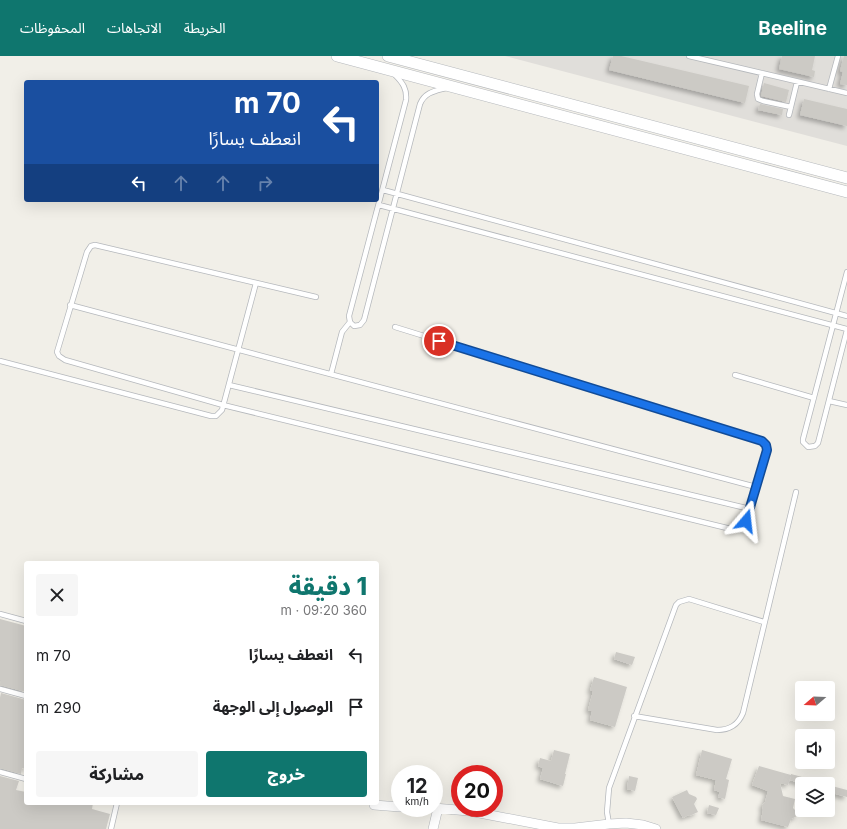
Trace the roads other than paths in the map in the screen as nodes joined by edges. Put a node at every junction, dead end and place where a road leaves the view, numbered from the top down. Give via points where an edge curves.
1 (337, 56) edge
2 (388, 56) edge
3 (689, 56) edge
4 (715, 56) edge
5 (838, 56) edge
6 (411, 62) junction
7 (713, 62) junction
8 (389, 70) junction
9 (762, 73) junction
10 (407, 75) junction
11 (797, 82) junction
12 (451, 87) junction
13 (829, 89) junction
14 (847, 93) edge
15 (791, 107) junction
16 (789, 115) dead end
17 (847, 178) edge
18 (382, 190) junction
19 (846, 192) edge
20 (397, 194) junction
21 (379, 205) junction
22 (393, 208) junction
23 (847, 272) edge
24 (256, 283) junction
25 (316, 297) dead end
26 (70, 305) junction
27 (836, 313) junction
28 (847, 316) edge
29 (350, 322) junction
30 (833, 325) junction
31 (395, 327) dead end
32 (847, 329) edge
33 (238, 350) junction
34 (0, 361) edge
35 (331, 374) junction
36 (735, 375) dead end
37 (228, 385) junction
38 (814, 398) junction
39 (829, 400) junction
40 (223, 405) junction
41 (847, 405) edge
42 (756, 487) junction
43 (796, 492) dead end
44 (750, 509) junction
45 (0, 614) edge
46 (24, 620) edge
47 (764, 622) junction
48 (0, 689) edge
49 (24, 695) edge
50 (634, 716) junction
51 (0, 772) edge
52 (24, 778) edge
53 (116, 805) edge
54 (374, 805) dead end
55 (391, 806) edge
56 (443, 809) edge
57 (435, 817) edge
58 (609, 824) junction
59 (110, 829) edge
60 (433, 829) edge
61 (656, 829) edge

1 - 8 street
2 - 6 street
3 - 7 lane
4 - 7 lane
5 - 13 lane
6 - 10 street via 414,63 414,69
6 - 17 street
7 - 9 lane
8 - 10 street
8 - 18 lane via 404,84 407,95
9 - 11 lane
9 - 15 lane via 758,98
10 - 12 street
11 - 13 lane
11 - 15 lane
12 - 19 street
12 - 20 lane via 430,92 422,99
13 - 14 lane
15 - 16 lane
18 - 20 lane
18 - 21 lane
20 - 22 lane
20 - 27 lane
21 - 22 lane
21 - 29 lane via 349,316
22 - 29 lane via 364,320 357,326
22 - 30 lane
23 - 27 lane
24 - 25 lane
24 - 26 lane via 95,245 88,249
24 - 33 lane
26 - 33 lane
26 - 40 lane via 57,352 61,358
27 - 28 lane
27 - 30 lane
29 - 35 lane via 342,332
30 - 32 lane
30 - 38 lane
31 - 42 lane via 762,441 767,450
32 - 39 lane
33 - 35 lane
33 - 37 lane
34 - 40 lane via 211,416 219,414
35 - 42 lane
36 - 38 lane
37 - 40 lane
37 - 44 lane
38 - 39 lane via 803,439 808,447 818,444
39 - 41 lane
40 - 44 lane via 731,529 738,529 744,524
42 - 44 lane
43 - 47 lane
45 - 46 lane
47 - 50 lane via 743,713 736,724 724,730 717,730
47 - 50 lane via 694,600 679,602 673,609
48 - 49 lane
50 - 58 lane via 609,788
51 - 52 lane
53 - 59 lane
54 - 55 street
56 - 58 street via 558,828
57 - 60 street
58 - 61 street via 626,823

